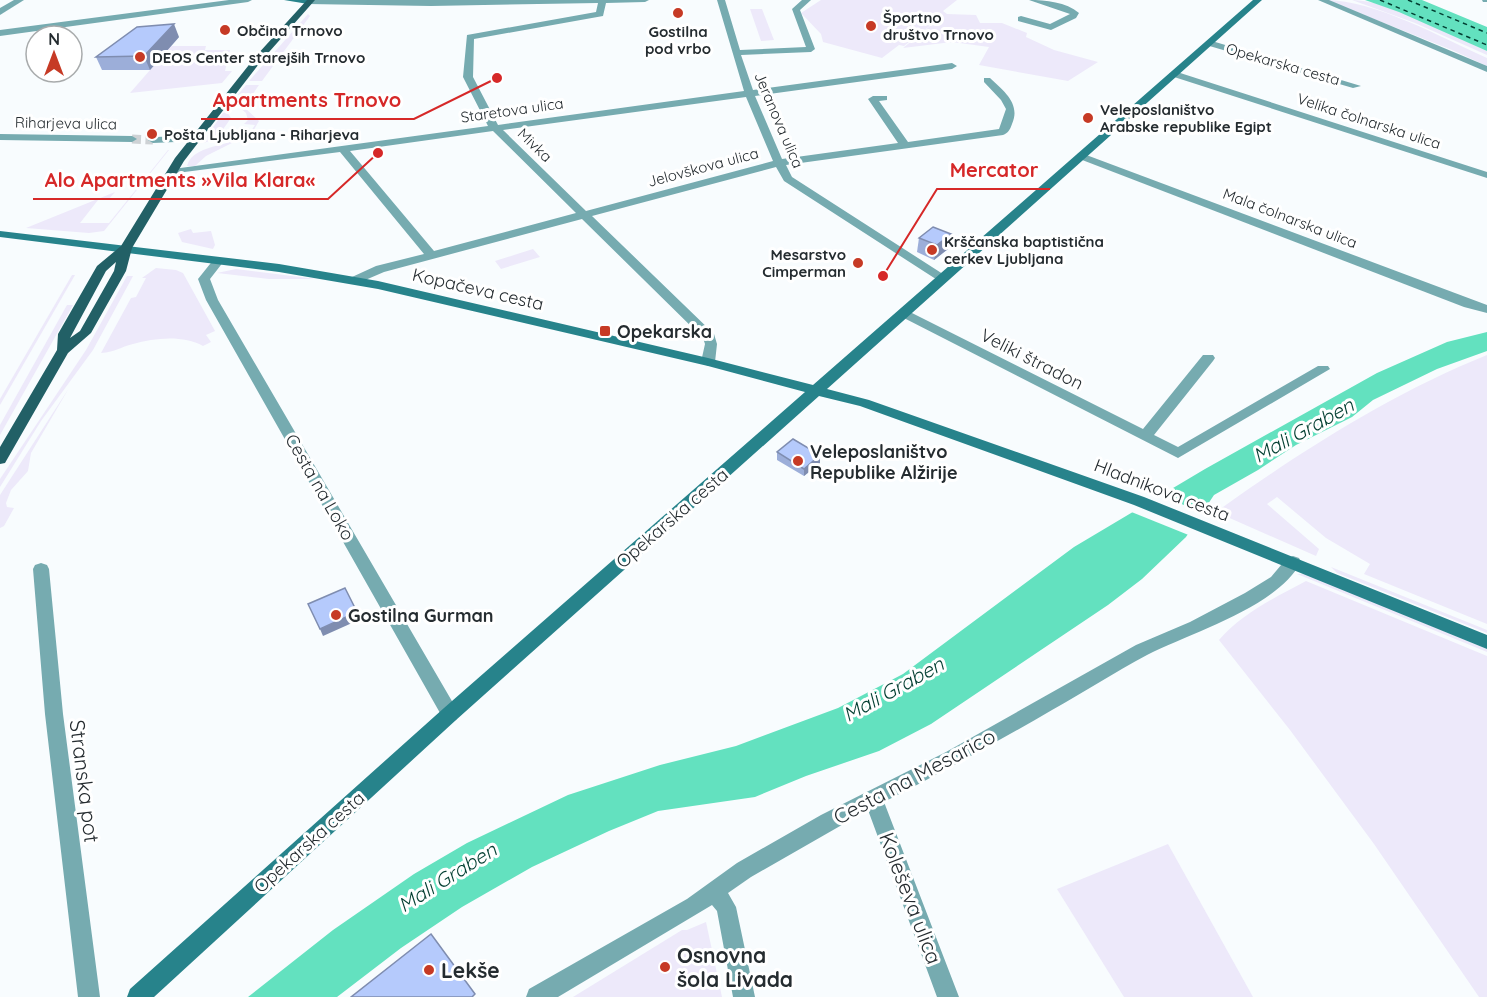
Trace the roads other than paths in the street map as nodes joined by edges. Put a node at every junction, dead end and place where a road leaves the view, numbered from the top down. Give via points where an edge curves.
1 (20, 0) edge
2 (248, 0) edge
3 (288, 0) edge
4 (645, 0) edge
5 (721, 0) edge
6 (807, 0) edge
7 (1033, 0) edge
8 (1258, 0) edge
9 (1322, 0) edge
10 (309, 1) edge
11 (603, 1) edge
12 (0, 12) edge
13 (1021, 19) dead end
14 (0, 33) edge
15 (1209, 43) junction
16 (736, 53) junction
17 (952, 66) dead end
18 (1487, 69) edge
19 (1174, 74) junction
20 (987, 80) dead end
21 (1356, 86) dead end
22 (749, 93) junction
23 (884, 98) dead end
24 (494, 128) junction
25 (0, 137) edge
26 (132, 139) tunnel mouth
27 (194, 139) junction
28 (153, 140) tunnel mouth
29 (904, 144) junction
30 (343, 149) junction
31 (1081, 156) junction
32 (778, 163) junction
33 (172, 172) junction
34 (1487, 175) edge
35 (583, 214) junction
36 (0, 234) edge
37 (126, 248) junction
38 (431, 255) junction
39 (218, 261) junction
40 (942, 279) junction
41 (356, 280) junction
42 (1487, 309) edge
43 (903, 313) junction
44 (63, 350) junction
45 (1208, 358) dead end
46 (708, 362) junction
47 (1323, 369) dead end
48 (817, 390) junction
49 (1145, 436) junction
50 (0, 459) edge
51 (1293, 562) junction
52 (41, 569) dead end
53 (1487, 642) edge
54 (450, 714) junction
55 (874, 800) junction
56 (714, 891) junction
57 (89, 997) edge
58 (138, 997) edge
59 (537, 997) edge
60 (744, 997) edge
61 (948, 997) edge

1 - 12 street
2 - 14 street
3 - 10 street
4 - 11 street
5 - 16 street, Jeranova ulica
6 - 16 street via 796,9 811,49
7 - 13 street via 1075,13 1051,27
8 - 15 street, Opekarska cesta
9 - 18 street
10 - 11 street
10 - 27 main road
11 - 24 street, Mivka via 600,14 470,37 468,77
15 - 19 street, Opekarska cesta
15 - 21 street, Opekarska cesta
16 - 22 street, Jeranova ulica
17 - 22 street, Staretova ulica
19 - 31 street, Opekarska cesta
19 - 34 street, Velika čolnarska ulica
20 - 29 street, Jelovškova ulica via 1012,108 1013,117 1003,132
22 - 24 street, Staretova ulica
22 - 32 street, Jeranova ulica
23 - 29 street via 873,99
24 - 30 street, Staretova ulica
24 - 35 street, Mivka
25 - 26 street, Riharjeva ulica
27 - 28 street
27 - 33 main road
29 - 32 street, Jelovškova ulica
30 - 33 street, Staretova ulica
30 - 38 street
31 - 40 street, Opekarska cesta
31 - 42 street, Mala čolnarska ulica
32 - 35 street, Jelovškova ulica
32 - 40 street, Jeranova ulica via 788,179
33 - 37 main road
35 - 38 street, Jelovškova ulica
35 - 46 street, Mivka via 709,337
36 - 37 street, Kopačeva cesta
37 - 39 street, Kopačeva cesta
37 - 44 main road via 120,271 85,333
37 - 44 main road via 101,269 64,334
38 - 41 street, Jelovškova ulica
39 - 41 street, Kopačeva cesta
39 - 54 street, Cesta na Loko via 204,279 212,300
40 - 43 street, Opekarska cesta
41 - 46 street, Kopačeva cesta
43 - 48 street, Opekarska cesta
43 - 49 street, Veliki štradon
44 - 50 main road
45 - 49 street
46 - 48 street, Kopačeva cesta
47 - 49 street, Veliki štradon via 1178,453
48 - 51 street, Hladnikova cesta via 914,419
48 - 54 street, Opekarska cesta
51 - 53 street, Hladnikova cesta
51 - 55 street, Cesta na Mesarico via 1277,581 1251,598 1142,650
52 - 57 street, Stranska pot via 54,714
54 - 58 street, Opekarska cesta
55 - 56 street, Cesta na Mesarico via 828,821
55 - 61 street, Koleševa ulica
56 - 59 street, Cesta na Mesarico
56 - 60 street via 726,907

